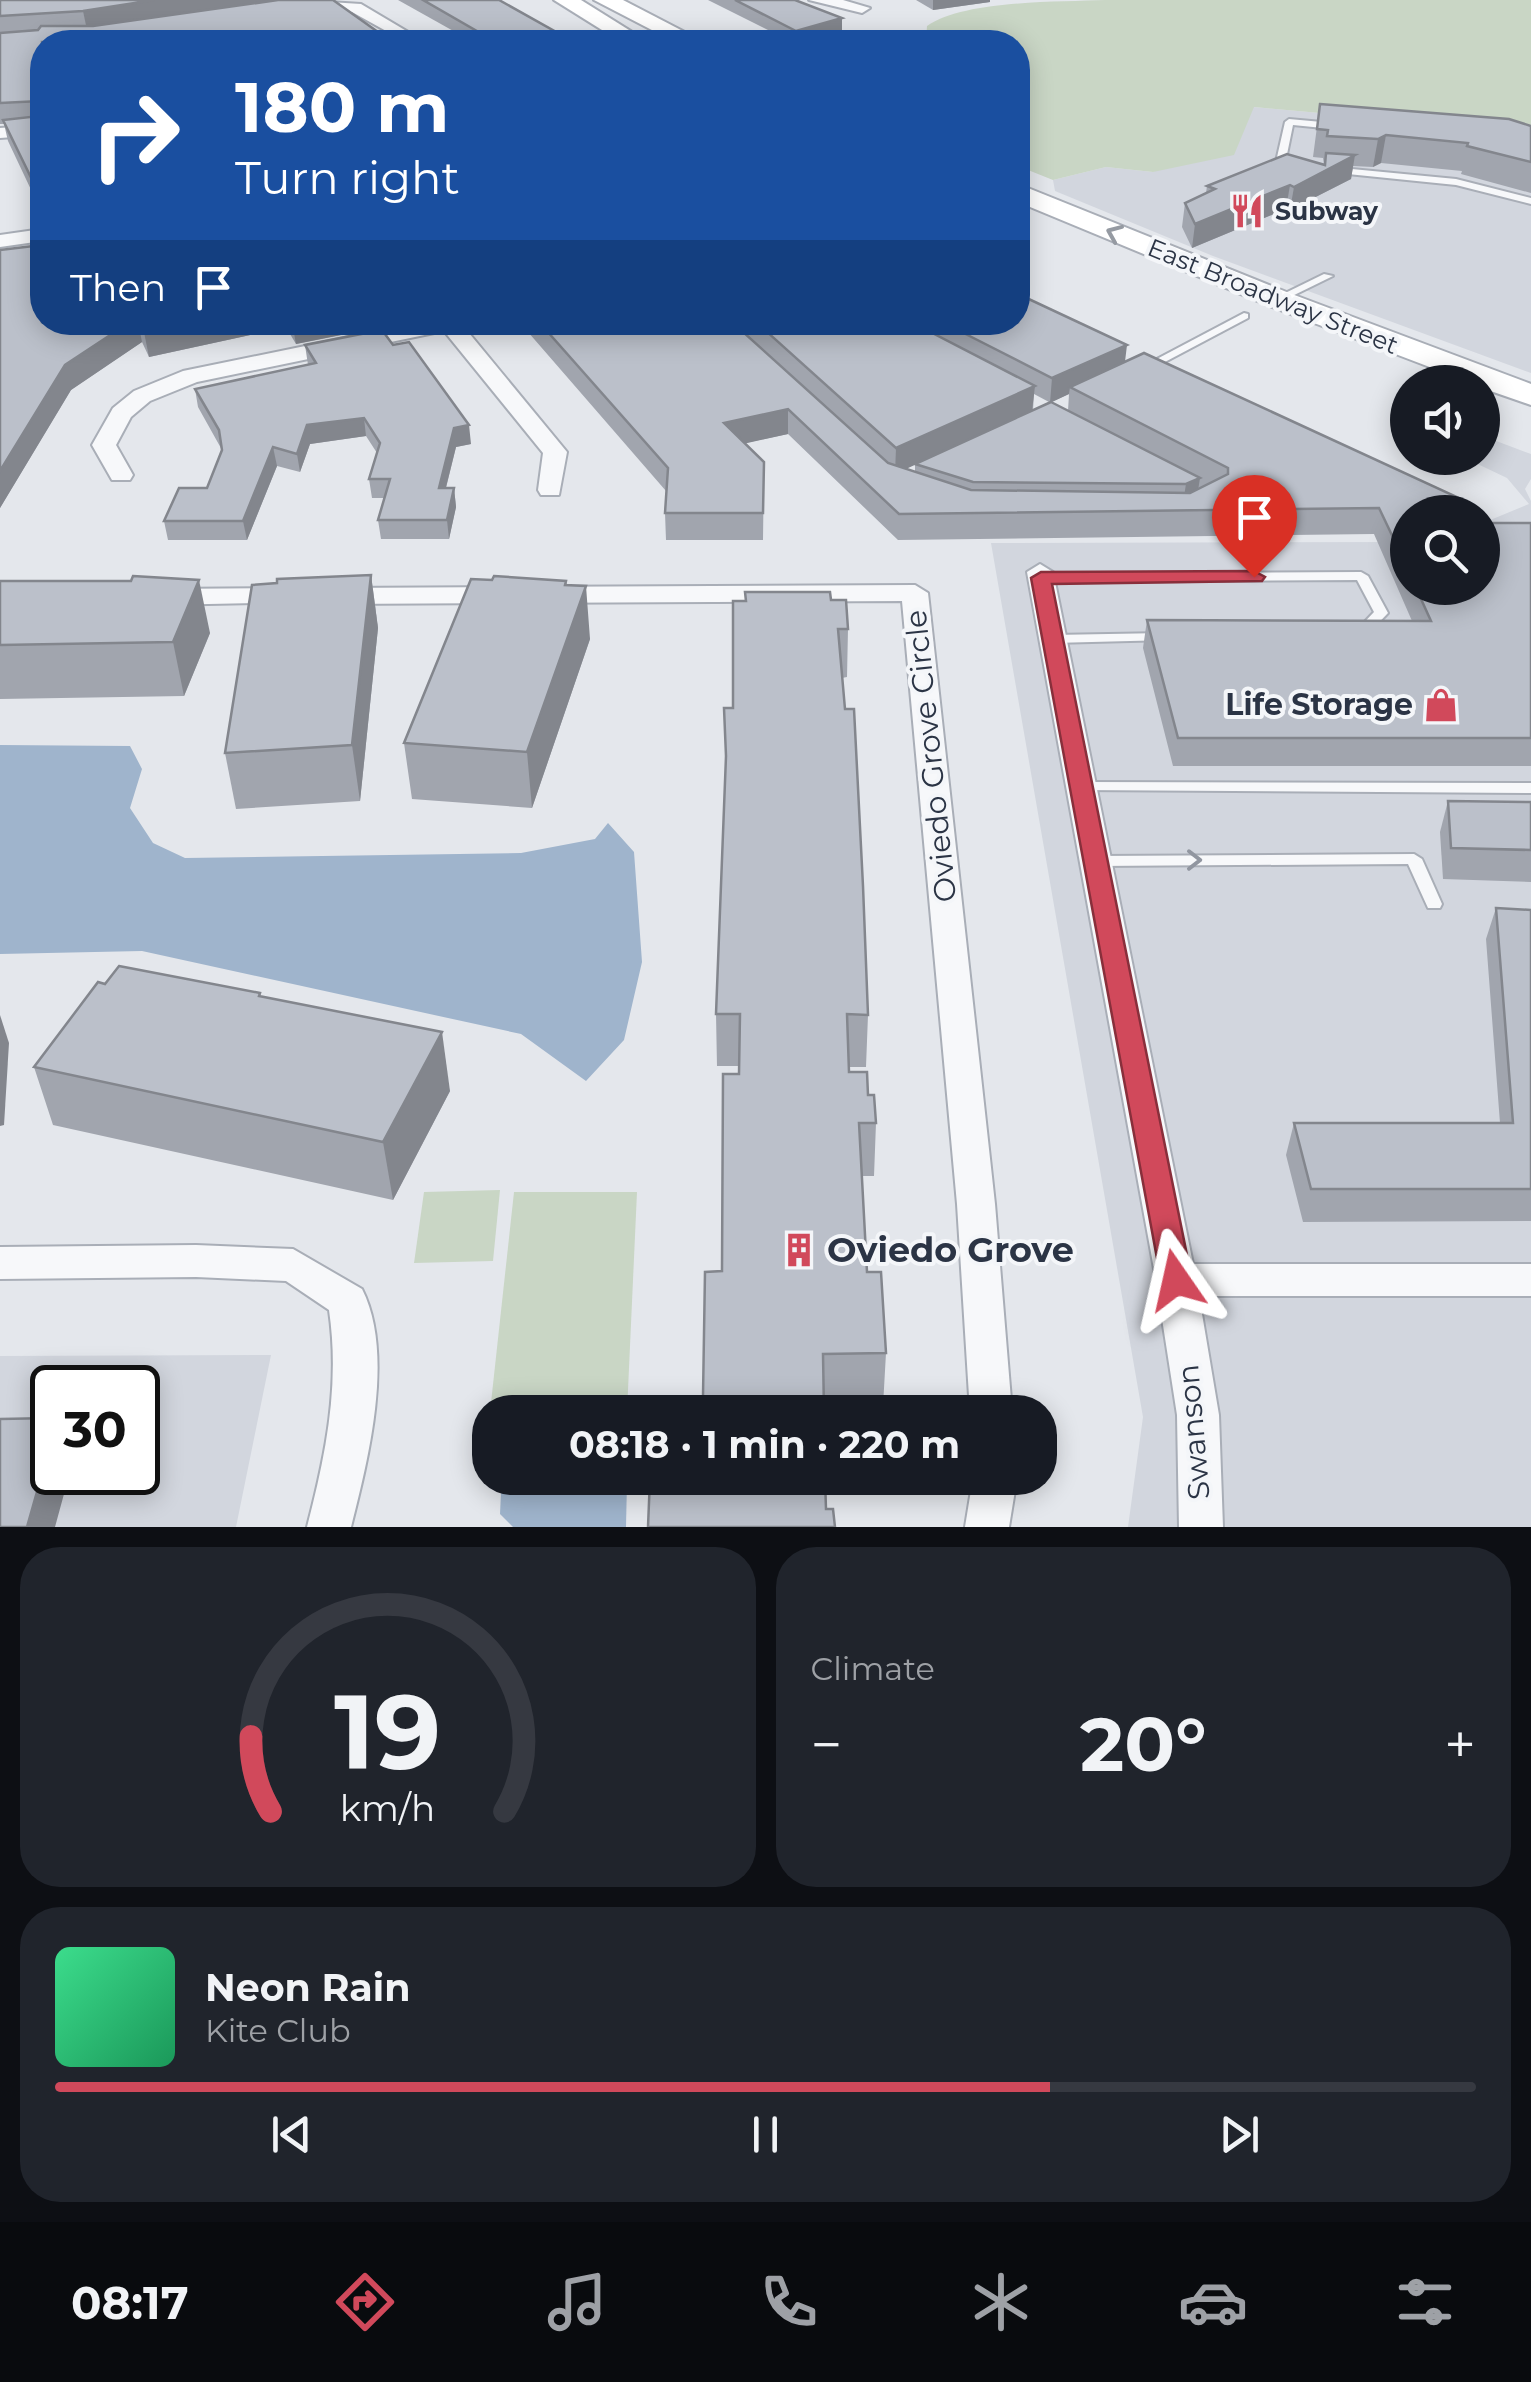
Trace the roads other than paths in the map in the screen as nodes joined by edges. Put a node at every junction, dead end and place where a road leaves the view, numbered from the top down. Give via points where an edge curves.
1 (566, 0) edge
2 (605, 0) edge
3 (817, 0) edge
4 (290, 5) edge
5 (862, 8) dead end
6 (396, 30) edge
7 (619, 30) edge
8 (667, 30) edge
9 (1345, 127) edge
10 (30, 131) edge
11 (0, 133) edge
12 (1299, 168) edge
13 (1318, 169) edge
14 (1030, 197) edge
15 (1531, 201) edge
16 (1030, 225) edge
17 (30, 237) edge
18 (0, 241) edge
19 (1328, 276) dead end
20 (1278, 300) junction
21 (1244, 316) junction
22 (393, 335) edge
23 (462, 335) edge
24 (1136, 372) edge
25 (1390, 372) edge
26 (1531, 395) edge
27 (1500, 415) edge
28 (1531, 426) edge
29 (122, 475) dead end
30 (550, 490) dead end
31 (1040, 575) joint
32 (139, 597) edge
33 (1340, 635) edge
34 (1187, 637) edge
35 (1053, 639) junction
36 (1082, 787) junction
37 (1531, 788) edge
38 (1097, 861) junction
39 (1434, 904) dead end
40 (0, 1264) edge
41 (1176, 1280) junction
42 (1531, 1280) edge
43 (990, 1395) edge
44 (992, 1495) edge
45 (329, 1527) edge
46 (987, 1527) edge
47 (1201, 1527) edge

1 - 7 main road
2 - 8 main road
3 - 5 street
4 - 6 street via 356,7
9 - 12 lane via 1289,122 1280,166
10 - 11 street
13 - 15 lane via 1456,182
20 -> 14 main road, East Broadway Street
16 - 21 main road, East Broadway Street
17 - 18 street
19 - 20 lane
20 - 21 main road
20 - 26 main road, East Broadway Street
21 - 24 lane
21 - 25 main road, East Broadway Street
22 - 29 street via 191,376 142,396 121,413 104,445
23 - 30 street via 555,452
27 - 28 main road
31 - 33 lane via 1361,576 1381,614 1360,635
31 - 35 street, Swanson
32 - 43 street, Oviedo Grove Circle via 915,593
34 - 35 lane
35 - 36 street, Swanson
36 - 37 lane
36 - 38 street, Swanson
38 -> 39 lane via 1414,859
38 - 41 street, Swanson
40 - 45 street via 293,1265 348,1301 358,1354 350,1449
41 - 42 street
41 - 47 street, Swanson via 1198,1415
44 - 46 street

